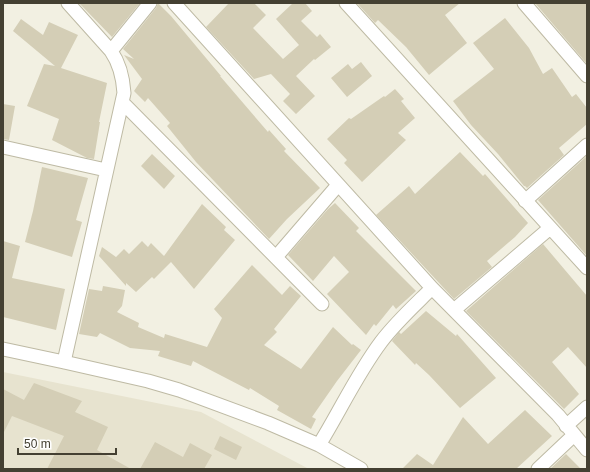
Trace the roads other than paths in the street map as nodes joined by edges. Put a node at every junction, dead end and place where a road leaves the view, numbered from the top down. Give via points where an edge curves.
1 (68, 3) edge
2 (150, 3) edge
3 (174, 3) edge
4 (346, 3) edge
5 (524, 3) edge
6 (111, 51) junction
7 (587, 76) edge
8 (122, 102) junction
9 (587, 145) edge
10 (3, 147) edge
11 (106, 170) junction
12 (338, 185) junction
13 (525, 200) junction
14 (550, 228) junction
15 (276, 257) junction
16 (587, 268) edge
17 (432, 288) junction
18 (322, 304) dead end
19 (454, 310) junction
20 (3, 350) edge
21 (64, 362) junction
22 (587, 407) edge
23 (570, 431) junction
24 (319, 445) junction
25 (587, 450) edge
26 (361, 469) edge
27 (538, 469) edge

1 - 6 street
2 - 6 street
3 - 12 street
4 - 13 street
5 - 7 street
6 - 8 street via 122,75
8 - 11 street
8 - 15 street
9 - 13 street
10 - 11 street
11 - 21 street
12 - 15 street
12 - 17 street
13 - 14 street
14 - 16 street
14 - 19 street
15 - 18 street
17 - 19 street
17 - 24 street via 380,342
19 - 23 street
20 - 21 street
21 - 24 street via 179,390
22 - 23 street
23 - 25 street
23 - 27 street
24 - 26 street

